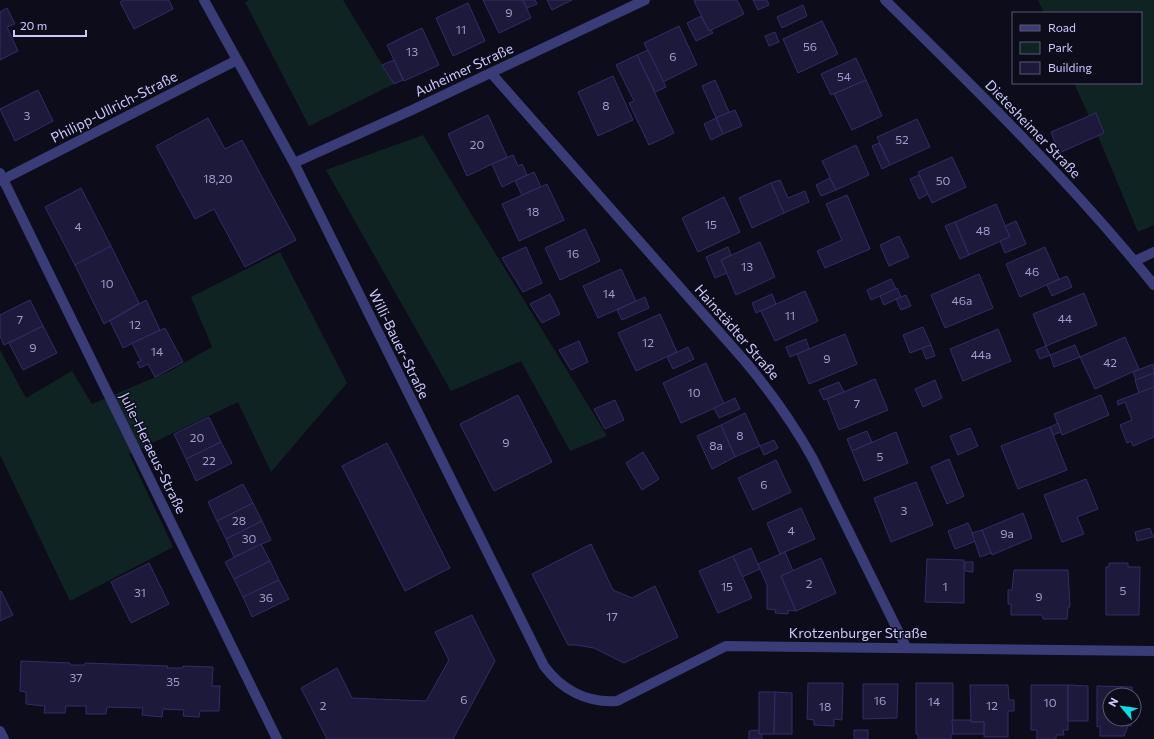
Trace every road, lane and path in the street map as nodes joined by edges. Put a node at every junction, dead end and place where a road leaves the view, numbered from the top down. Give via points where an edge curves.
1 (204, 0) edge
2 (645, 0) edge
3 (885, 0) edge
4 (237, 60) junction
5 (490, 73) junction
6 (294, 163) junction
7 (1, 178) edge
8 (1154, 252) edge
9 (1135, 261) junction
10 (1154, 285) edge
11 (906, 647) junction
12 (1154, 651) edge
13 (576, 693) joint
14 (0, 731) edge
15 (4, 739) edge
16 (277, 739) edge

1 - 4 street, Willi-Bauer-Straße
2 - 5 street, Auheimer Straße
3 - 9 street, Dietesheimer Straße via 1054,171
4 - 6 street, Willi-Bauer-Straße
4 - 7 street, Philipp-Ullrich-Straße
5 - 6 street, Auheimer Straße
5 - 11 street, Hainstädter Straße via 773,396 813,459
6 - 13 street, Willi-Bauer-Straße via 544,666 553,678
7 - 16 street, Julie-Heraeus-Straße
8 - 9 street
9 - 10 street, Dietesheimer Straße
11 - 12 street, Krotzenburger Straße
11 - 13 street, Krotzenburger Straße via 726,646 617,701 602,702
14 - 15 street

